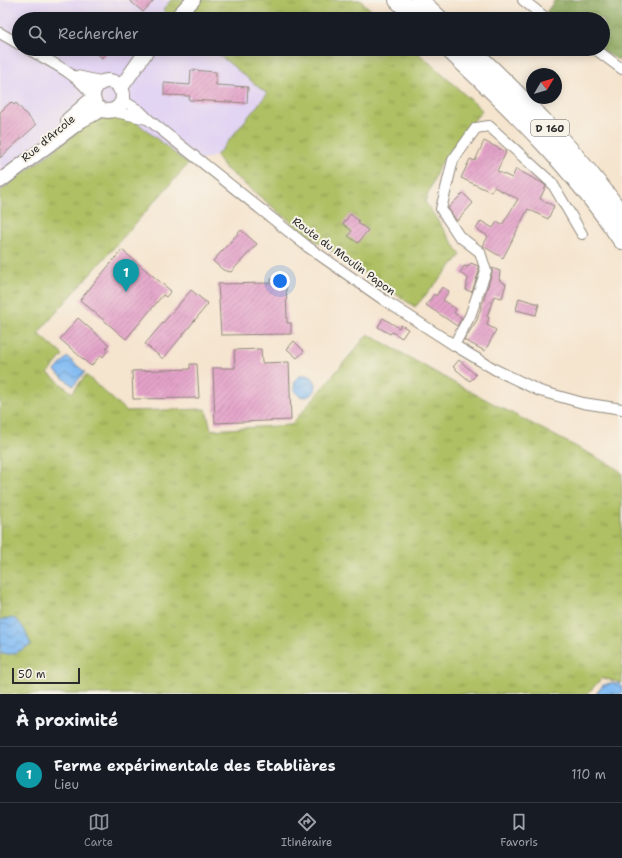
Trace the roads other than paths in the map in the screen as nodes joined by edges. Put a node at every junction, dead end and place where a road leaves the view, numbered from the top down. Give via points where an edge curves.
1 (192, 0) edge
2 (398, 0) edge
3 (419, 0) edge
4 (523, 0) edge
5 (181, 12) edge
6 (411, 12) edge
7 (431, 12) edge
8 (538, 12) edge
9 (0, 33) edge
10 (12, 40) edge
11 (40, 56) edge
12 (139, 56) edge
13 (142, 56) edge
14 (456, 56) edge
15 (477, 56) edge
16 (604, 56) edge
17 (622, 69) edge
18 (74, 75) junction
19 (114, 88) junction
20 (100, 104) junction
21 (149, 120) junction
22 (2, 180) edge
23 (622, 216) edge
24 (582, 234) dead end
25 (622, 240) edge
26 (454, 345) junction
27 (622, 409) edge

1 - 5 main road
2 - 6 highway
3 - 7 highway
4 - 8 street
9 - 10 street
11 - 18 street
12 - 19 main road
13 - 19 main road
14 - 25 highway, D 160 via 547,145 578,181
15 - 23 highway, D 160 via 565,144
16 - 17 street
18 - 19 street, Route du Moulin Papon
18 - 20 street
19 - 20 main road via 96,87
19 - 20 main road via 120,105
19 - 21 street, Route du Moulin Papon
20 - 21 street, Route du Moulin Papon
20 - 22 main road, Rue d'Arcole
21 - 26 street, Route du Moulin Papon via 308,247
24 - 26 street via 552,183 489,126 476,128 453,160 441,209 459,236 480,252 486,271 470,316
26 - 27 street, Route du Moulin Papon via 496,370 540,391 583,403

